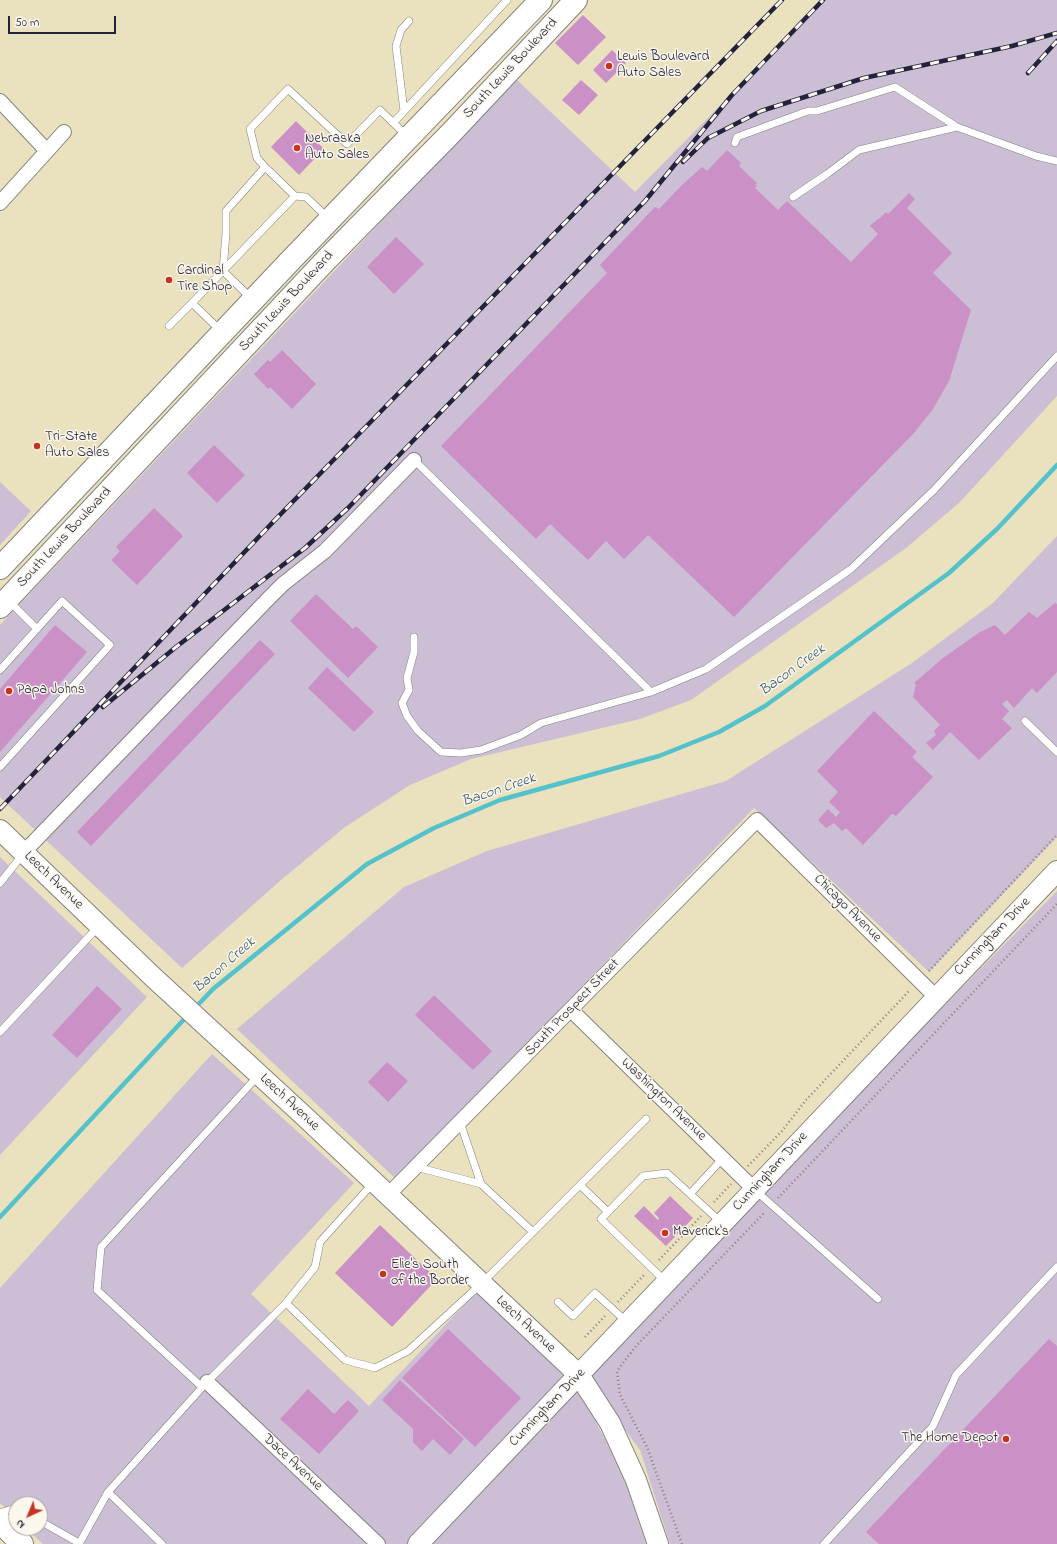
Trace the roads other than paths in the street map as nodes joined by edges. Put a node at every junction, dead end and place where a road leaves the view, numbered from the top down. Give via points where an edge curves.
1 (507, 0) edge
2 (576, 0) edge
3 (532, 5) edge
4 (409, 21) dead end
5 (0, 101) edge
6 (404, 111) junction
7 (957, 127) junction
8 (401, 130) junction
9 (64, 132) dead end
10 (735, 143) dead end
11 (47, 151) junction
12 (1057, 160) edge
13 (265, 167) junction
14 (295, 196) junction
15 (792, 197) dead end
16 (0, 203) edge
17 (330, 219) junction
18 (223, 271) junction
19 (253, 300) junction
20 (192, 303) junction
21 (169, 326) dead end
22 (222, 332) junction
23 (1057, 356) edge
24 (414, 460) joint
25 (0, 568) edge
26 (4, 603) edge
27 (37, 630) junction
28 (414, 638) dead end
29 (0, 670) edge
30 (651, 692) junction
31 (1025, 722) dead end
32 (1057, 752) edge
33 (0, 767) edge
34 (757, 820) joint
35 (0, 830) edge
36 (24, 852) junction
37 (1057, 871) edge
38 (0, 883) edge
39 (100, 925) junction
40 (936, 997) junction
41 (571, 1010) junction
42 (0, 1032) edge
43 (259, 1075) junction
44 (646, 1119) dead end
45 (460, 1122) junction
46 (723, 1158) junction
47 (416, 1167) junction
48 (481, 1184) junction
49 (580, 1185) junction
50 (381, 1189) junction
51 (754, 1189) junction
52 (690, 1194) junction
53 (608, 1212) junction
54 (722, 1223) junction
55 (533, 1232) junction
56 (1057, 1267) edge
57 (666, 1283) junction
58 (481, 1284) junction
59 (878, 1300) dead end
60 (558, 1302) dead end
61 (286, 1303) junction
62 (628, 1323) junction
63 (579, 1375) junction
64 (204, 1384) junction
65 (108, 1492) junction
66 (0, 1522) edge
67 (48, 1526) edge
68 (79, 1543) edge
69 (22, 1544) edge
70 (162, 1544) edge
71 (378, 1544) edge
72 (418, 1544) edge
73 (658, 1544) edge
74 (824, 1544) edge

1 - 6 lane
2 - 26 main road, South Lewis Boulevard via 451,133 327,259
3 - 8 main road, South Lewis Boulevard
4 - 6 lane via 401,30 396,46
5 - 11 street
6 - 8 lane
7 - 10 lane via 895,87 817,111 808,111 737,136
7 - 12 lane via 1036,156
7 - 15 lane via 859,150
8 - 13 lane via 380,110 347,144 288,89 250,129 257,158
8 - 17 main road, South Lewis Boulevard
9 - 11 street
11 - 16 street
13 - 14 lane
13 - 18 lane via 226,210
14 - 17 lane via 306,197
14 - 18 lane
17 - 19 main road, South Lewis Boulevard
18 - 19 lane
18 - 20 lane
19 - 22 main road, South Lewis Boulevard
20 - 21 lane
20 - 22 lane
22 - 25 main road, South Lewis Boulevard
23 - 30 lane via 934,490 851,569 706,669
24 - 30 lane
24 - 36 street via 325,551 269,598
26 - 27 lane
27 - 29 lane
27 - 33 lane via 62,601 110,645
28 - 30 lane via 414,652 407,678 409,690 402,703 418,732 441,752 462,753 481,750 521,735 541,723
31 - 32 lane
34 - 40 street, Chicago Avenue
34 - 41 street, South Prospect Street
35 - 36 main road, Leech Avenue
36 - 38 lane
36 - 39 main road, Leech Avenue
37 - 40 main road, Cunningham Drive
39 - 42 lane
39 - 43 main road, Leech Avenue
40 - 51 main road, Cunningham Drive
41 - 45 street, South Prospect Street
41 - 46 street, Washington Avenue
43 - 50 main road, Leech Avenue
43 - 64 lane via 101,1247 97,1290
44 - 49 lane
45 - 47 street, South Prospect Street
45 - 48 lane
46 - 51 street, Washington Avenue
46 - 52 lane
47 - 48 lane
47 - 50 street, South Prospect Street
48 - 55 lane
49 - 53 lane
49 - 55 lane
50 - 58 main road, Leech Avenue
50 - 61 lane via 320,1242 315,1267
51 - 54 main road, Cunningham Drive
51 - 59 lane
52 - 53 lane via 667,1173 643,1176
52 - 54 lane
53 - 57 lane via 601,1219
54 - 57 main road, Cunningham Drive
55 - 58 lane
56 - 74 lane via 956,1375 933,1426
57 - 62 main road, Cunningham Drive
58 - 61 lane via 408,1351 375,1368 345,1360
58 - 63 main road, Leech Avenue
60 - 62 lane via 573,1316 595,1293
61 - 64 lane
62 - 63 main road, Cunningham Drive
63 - 72 main road, Cunningham Drive
63 - 73 main road, Leech Avenue via 610,1423 636,1480
64 - 65 lane
64 - 71 street, Dace Avenue
65 - 68 lane
65 - 70 lane
66 - 69 main road
67 - 68 lane

